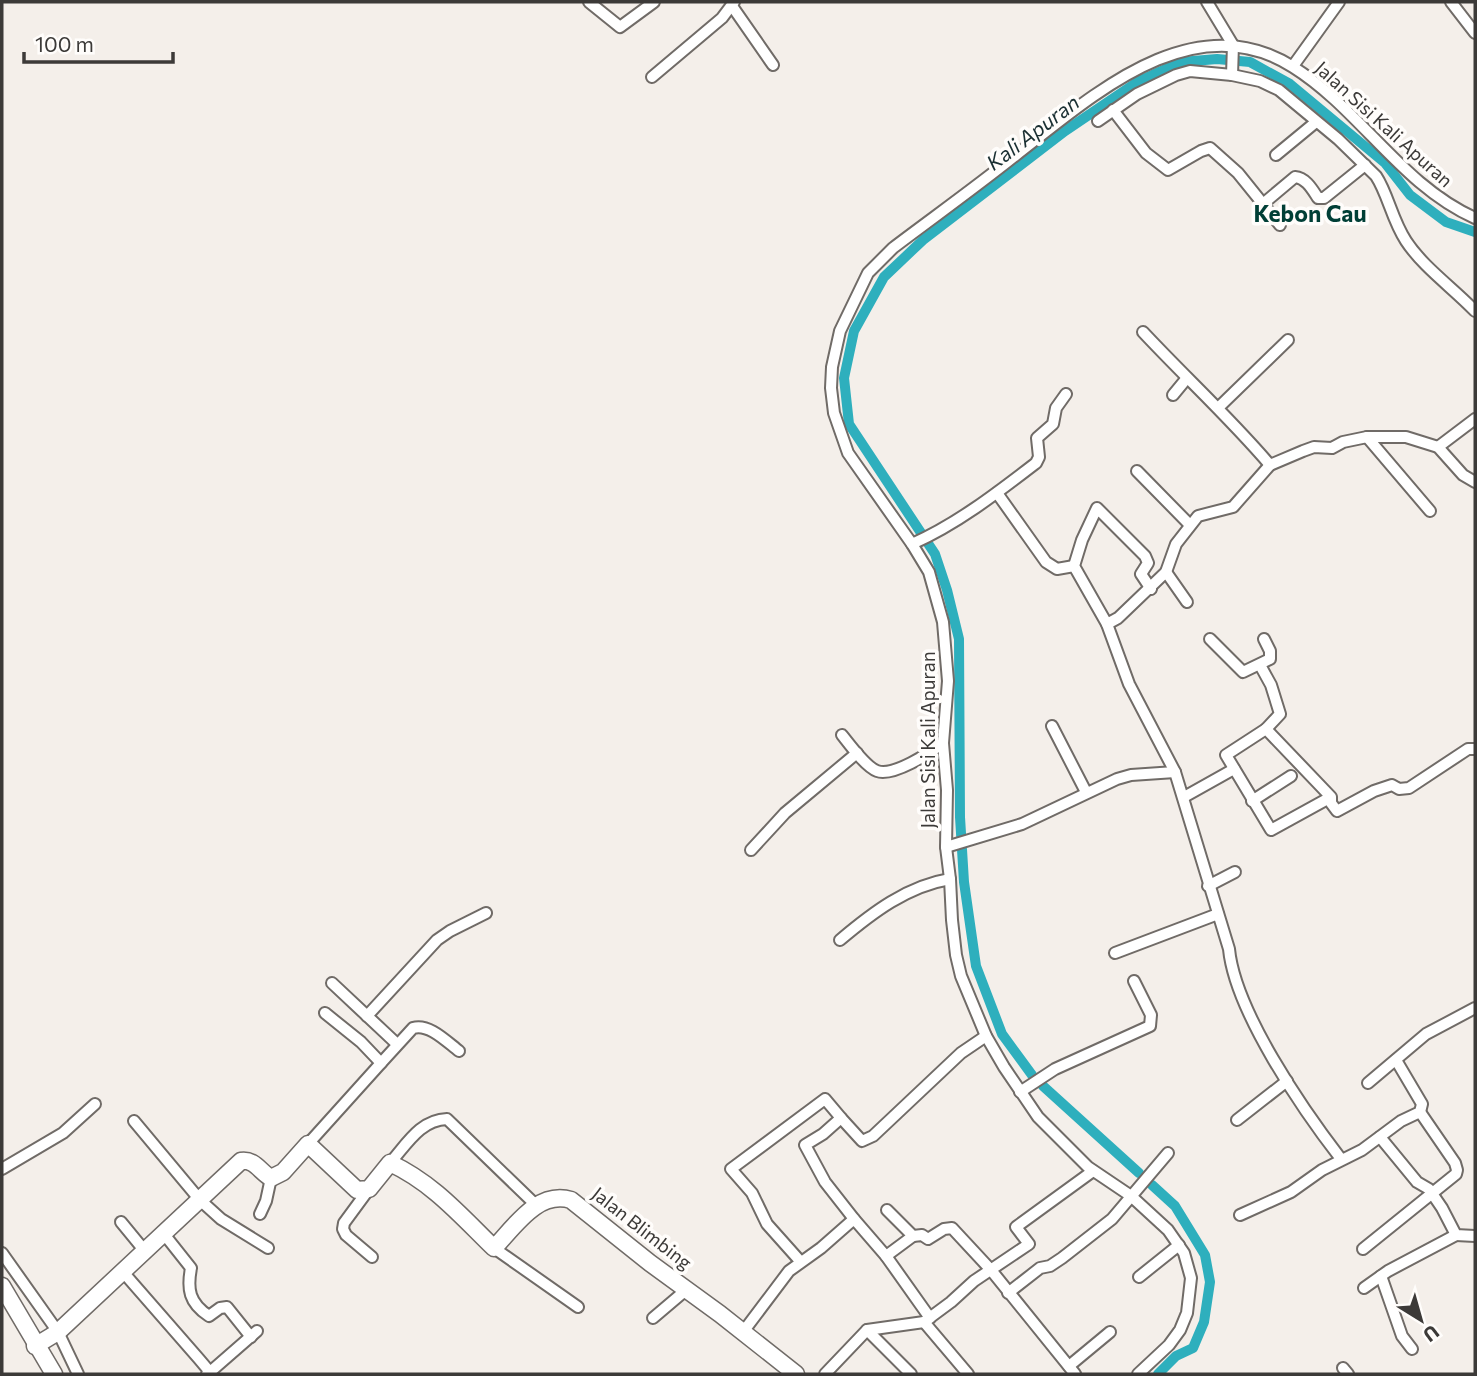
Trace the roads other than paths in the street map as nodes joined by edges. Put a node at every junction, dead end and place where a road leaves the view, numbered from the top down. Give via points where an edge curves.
1 (589, 2) edge
2 (654, 2) edge
3 (1207, 2) edge
4 (1339, 2) edge
5 (1451, 2) edge
6 (733, 4) edge
7 (1475, 33) edge
8 (1233, 49) junction
9 (773, 65) dead end
10 (1293, 66) junction
11 (1233, 71) junction
12 (652, 77) dead end
13 (1113, 110) junction
14 (1098, 121) dead end
15 (1316, 122) junction
16 (1276, 155) dead end
17 (1365, 165) junction
18 (1264, 202) junction
19 (1475, 218) edge
20 (1280, 225) dead end
21 (1475, 311) edge
22 (1143, 332) dead end
23 (1288, 340) dead end
24 (1187, 378) junction
25 (1066, 394) dead end
26 (1173, 394) dead end
27 (1219, 407) junction
28 (1475, 419) edge
29 (1367, 437) junction
30 (1438, 447) junction
31 (1270, 464) junction
32 (1137, 471) dead end
33 (1475, 482) edge
34 (997, 493) junction
35 (1430, 511) dead end
36 (1190, 525) junction
37 (916, 542) junction
38 (1074, 566) junction
39 (1166, 572) junction
40 (1151, 589) junction
41 (1187, 602) dead end
42 (1107, 624) junction
43 (1210, 639) dead end
44 (1264, 639) dead end
45 (1261, 664) junction
46 (1052, 726) dead end
47 (1266, 729) junction
48 (842, 735) dead end
49 (943, 743) junction
50 (1475, 749) edge
51 (857, 754) junction
52 (1234, 769) junction
53 (1175, 772) junction
54 (1291, 776) dead end
55 (1086, 792) junction
56 (1184, 797) junction
57 (1331, 797) junction
58 (1252, 801) junction
59 (949, 846) junction
60 (751, 850) dead end
61 (1235, 872) dead end
62 (950, 879) junction
63 (1208, 886) junction
64 (486, 913) dead end
65 (1218, 914) junction
66 (839, 940) dead end
67 (1115, 953) dead end
68 (1134, 981) dead end
69 (332, 983) dead end
70 (1475, 1008) edge
71 (325, 1013) dead end
72 (368, 1016) junction
73 (986, 1036) junction
74 (397, 1044) junction
75 (459, 1051) dead end
76 (1396, 1060) junction
77 (382, 1063) junction
78 (1287, 1082) junction
79 (1368, 1083) dead end
80 (1020, 1092) junction
81 (95, 1104) dead end
82 (1420, 1112) junction
83 (841, 1118) junction
84 (1237, 1119) dead end
85 (134, 1121) dead end
86 (1380, 1137) junction
87 (308, 1144) junction
88 (1168, 1153) dead end
89 (1341, 1159) junction
90 (390, 1163) junction
91 (2, 1169) edge
92 (1093, 1171) junction
93 (271, 1178) junction
94 (369, 1189) junction
95 (1134, 1192) junction
96 (1431, 1193) junction
97 (201, 1199) junction
98 (537, 1206) junction
99 (887, 1210) dead end
100 (260, 1214) dead end
101 (1240, 1215) dead end
102 (853, 1219) junction
103 (121, 1222) dead end
104 (164, 1234) junction
105 (913, 1236) junction
106 (1456, 1236) junction
107 (1475, 1236) edge
108 (1179, 1245) junction
109 (268, 1248) dead end
110 (494, 1248) junction
111 (1363, 1249) dead end
112 (144, 1250) junction
113 (2, 1253) edge
114 (886, 1256) junction
115 (372, 1257) dead end
116 (800, 1261) junction
117 (991, 1270) junction
118 (123, 1272) junction
119 (1381, 1276) junction
120 (1139, 1277) dead end
121 (1364, 1288) dead end
122 (3, 1290) edge
123 (686, 1290) junction
124 (1009, 1293) junction
125 (578, 1307) dead end
126 (653, 1318) dead end
127 (927, 1320) junction
128 (867, 1329) junction
129 (743, 1332) junction
130 (1110, 1332) dead end
131 (55, 1333) junction
132 (37, 1345) junction
133 (1412, 1349) dead end
134 (1072, 1370) edge
135 (49, 1372) edge
136 (209, 1373) edge
137 (78, 1374) edge
138 (796, 1374) edge
139 (825, 1374) edge
140 (911, 1374) edge
141 (968, 1374) edge
142 (1138, 1374) edge

1 - 2 street via 620,27
3 - 8 street
4 - 10 street
5 - 7 street
6 - 9 street
6 - 12 street
8 - 10 street, Jalan Sisi Kali Apuran
8 - 11 street
8 - 37 street, Jalan Sisi Kali Apuran via 1171,54 1106,86 893,248 868,273 840,331 832,367 834,413 848,453
10 - 19 street, Jalan Sisi Kali Apuran via 1348,111 1427,190
11 - 13 street via 1176,75
11 - 15 street via 1270,85
13 - 14 street
13 - 18 street via 1146,153 1164,168 1172,170 1210,148
15 - 16 street
15 - 17 street
17 - 18 street via 1324,198 1318,198 1295,177
17 - 21 street via 1381,183 1392,218 1406,241
18 - 20 street
22 - 24 street
23 - 27 street
24 - 26 street
24 - 27 street
25 - 34 street via 1056,408 1054,424 1037,438 1039,460
27 - 31 street
28 - 30 street
29 - 30 street via 1406,438
29 - 31 street via 1332,448 1314,447
29 - 35 street
30 - 33 street
31 - 36 street via 1240,502 1205,513
32 - 36 street
34 - 37 street
34 - 38 street via 1046,562 1057,569
36 - 39 street via 1176,544
37 - 49 street, Jalan Sisi Kali Apuran via 943,622 948,681
38 - 40 street via 1097,508 1145,556 1148,563 1141,573
38 - 42 street
39 - 40 street
39 - 41 street
40 - 42 street
42 - 53 street via 1129,684
43 - 45 street via 1241,672
44 - 45 street via 1270,659
45 - 47 street via 1280,714
46 - 55 street
47 - 52 street via 1228,752
47 - 57 street
48 - 51 street
49 - 51 street via 886,773 872,769
49 - 59 street, Jalan Sisi Kali Apuran
50 - 57 street via 1468,749 1409,788 1392,785 1337,811
51 - 60 street via 785,813
52 - 56 street
52 - 58 street
53 - 55 street via 1131,775
53 - 56 street
54 - 58 street
55 - 59 street via 1022,824
56 - 63 street
57 - 58 street via 1272,834
59 - 62 street, Jalan Sisi Kali Apuran
61 - 63 street
62 - 66 street via 919,887 893,901
62 - 73 street, Jalan Sisi Kali Apuran via 956,955
63 - 65 street
64 - 72 street via 437,940
65 - 67 street
65 - 78 street via 1244,1003
68 - 80 street via 1151,1015 1150,1026 1055,1069
69 - 72 street
70 - 76 street via 1426,1034
71 - 77 street
72 - 74 street
73 - 80 street, Jalan Sisi Kali Apuran
73 - 83 street via 961,1053 873,1136 862,1141
74 - 75 street via 419,1026
74 - 77 street
76 - 79 street
76 - 82 street via 1422,1104
77 - 87 street
78 - 84 street
78 - 89 street
80 - 92 street, Jalan Sisi Kali Apuran via 1038,1117
81 - 91 street via 63,1133
82 - 86 street
82 - 96 street via 1457,1170
83 - 102 street via 805,1145
83 - 116 street via 825,1099 731,1169 756,1200 767,1224
85 - 97 street
86 - 89 street
86 - 96 street
87 - 93 street via 283,1172
87 - 94 street via 357,1190
88 - 95 street
89 - 101 street via 1285,1196
90 - 94 street
90 - 98 street via 424,1125 447,1119
90 - 110 street via 436,1191
92 - 95 street, Jalan Sisi Kali Apuran
92 - 117 street via 1016,1227 1029,1244
93 - 97 street via 254,1163 241,1160
93 - 100 street
94 - 115 street via 343,1229
95 - 108 street, Jalan Sisi Kali Apuran
95 - 124 street via 1112,1219
96 - 106 street
96 - 111 street
97 - 104 street
97 - 109 street via 229,1225
98 - 110 street
98 - 123 street, Jalan Blimbing via 556,1197 572,1200
99 - 105 street
102 - 114 street
102 - 116 street
103 - 112 street
104 - 112 street
104 - 136 street via 191,1268 188,1287 197,1305 209,1316 227,1307 254,1334
105 - 114 street
105 - 117 street via 928,1239 953,1228
106 - 107 street
106 - 119 street
108 - 120 street
108 - 142 street, Jalan Sisi Kali Apuran via 1191,1278 1187,1313 1169,1345
110 - 125 street
112 - 118 street
113 - 131 street
114 - 127 street
116 - 129 street
117 - 124 street
117 - 127 street
118 - 131 street
118 - 136 street
119 - 121 street
119 - 133 street via 1402,1336
122 - 132 street
123 - 126 street
123 - 129 street, Jalan Blimbing
124 - 134 street
127 - 128 street
127 - 141 street
128 - 139 street
128 - 140 street
129 - 138 street, Jalan Blimbing
130 - 134 street
131 - 132 street
131 - 137 street
132 - 135 street

